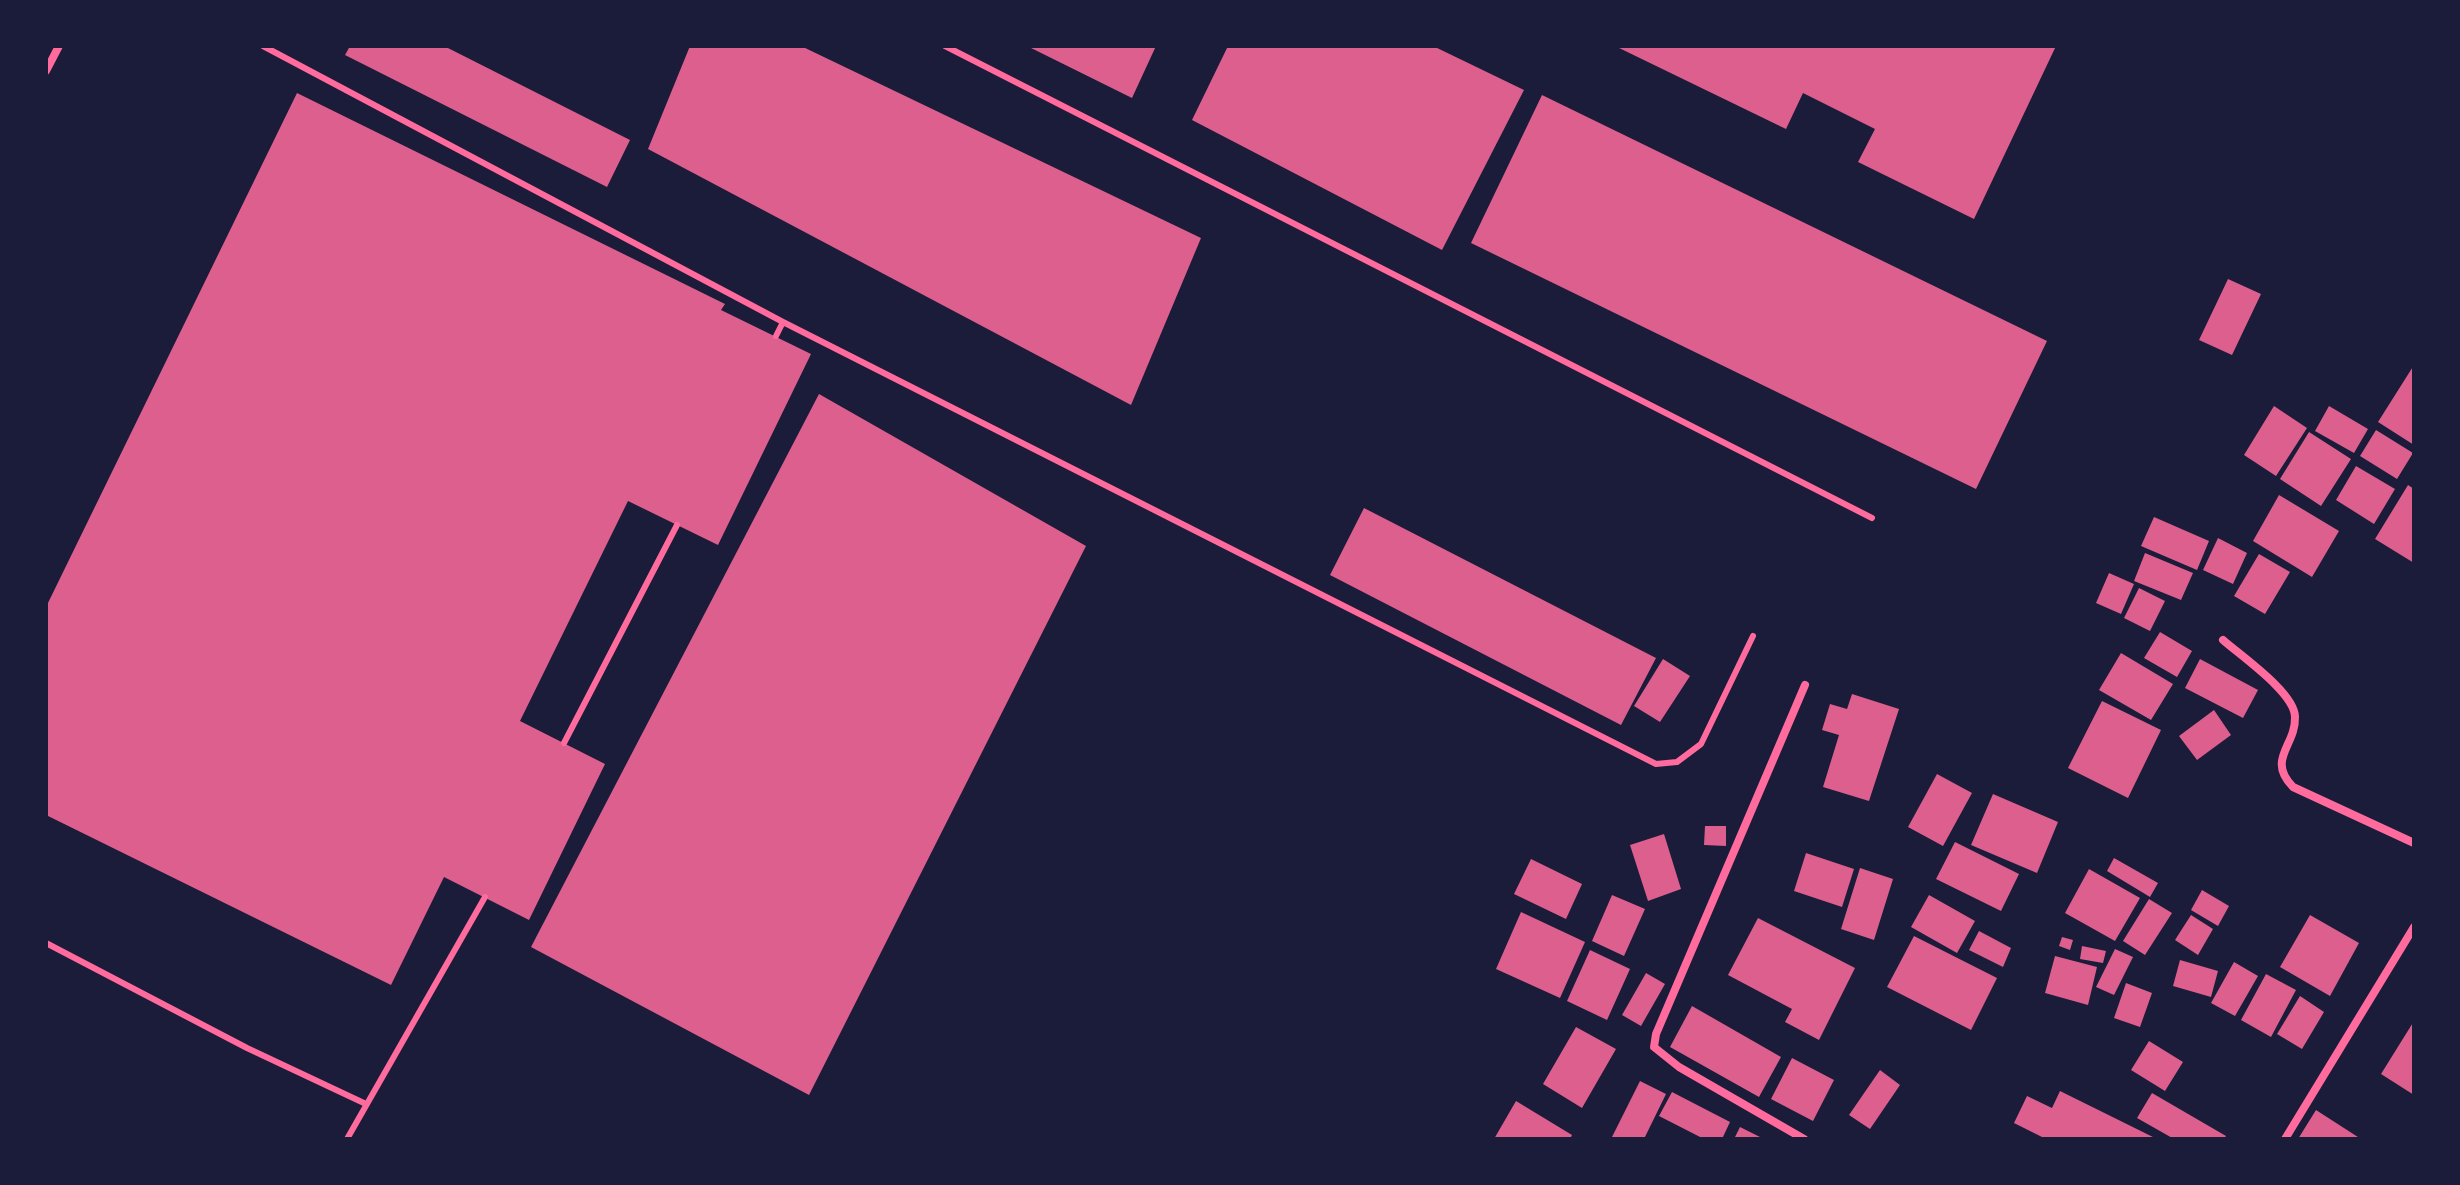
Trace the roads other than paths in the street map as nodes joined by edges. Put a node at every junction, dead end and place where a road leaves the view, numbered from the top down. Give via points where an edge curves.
1 (59, 46) edge
2 (263, 46) edge
3 (945, 46) edge
4 (46, 71) edge
5 (783, 322) junction
6 (776, 336) dead end
7 (1872, 518) dead end
8 (677, 525) dead end
9 (1753, 636) dead end
10 (2223, 640) dead end
11 (1805, 685) dead end
12 (564, 743) dead end
13 (2414, 843) edge
14 (485, 897) dead end
15 (2414, 927) edge
16 (46, 943) edge
17 (366, 1104) junction
18 (347, 1139) edge
19 (1804, 1139) edge
20 (2285, 1139) edge

1 - 4 street
2 - 5 lane
3 - 7 lane
5 - 6 lane
5 - 9 lane via 1656,764 1677,762 1701,744
8 - 12 lane
10 - 13 street via 2287,696 2296,716 2281,768 2293,787
11 - 19 street via 1654,1047
14 - 17 lane
15 - 20 street
16 - 17 lane
17 - 18 lane

